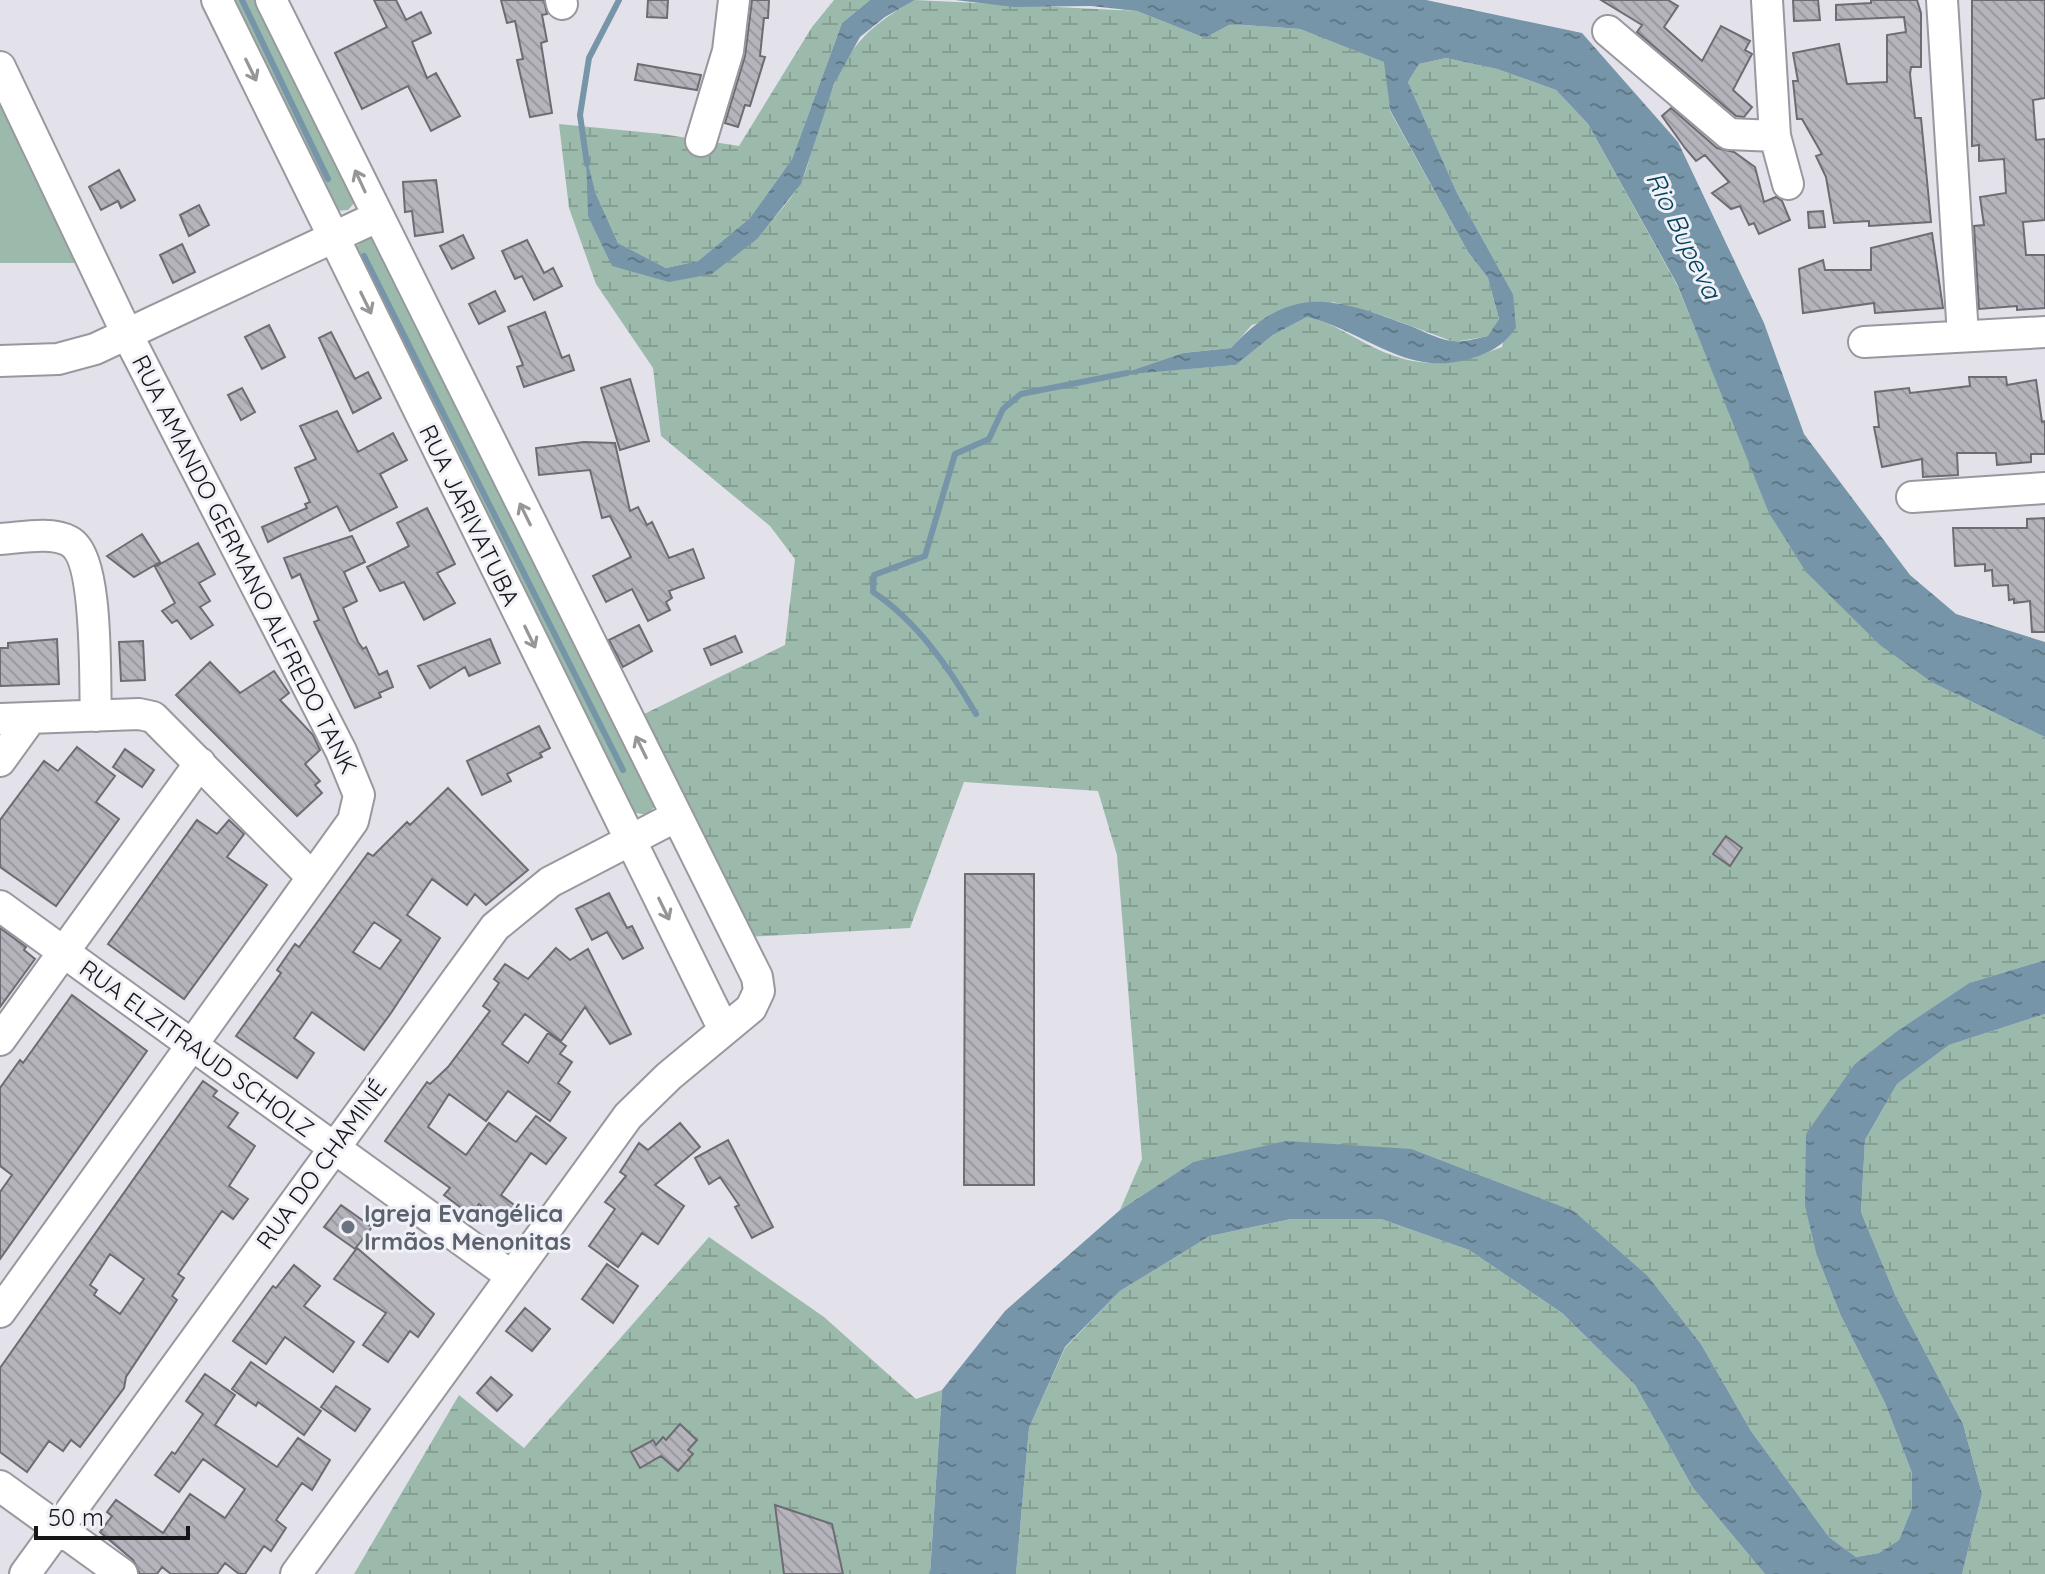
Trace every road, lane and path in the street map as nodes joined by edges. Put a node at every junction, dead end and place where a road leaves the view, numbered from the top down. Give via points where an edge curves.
1 (217, 0) edge
2 (271, 0) edge
3 (734, 0) edge
4 (1767, 0) edge
5 (1942, 0) edge
6 (1608, 31) dead end
7 (0, 67) edge
8 (1775, 136) junction
9 (701, 141) dead end
10 (1788, 184) dead end
11 (377, 217) junction
12 (334, 238) junction
13 (2045, 332) edge
14 (128, 336) junction
15 (1963, 336) junction
16 (1864, 342) dead end
17 (0, 361) edge
18 (2045, 488) edge
19 (1912, 497) dead end
20 (0, 539) edge
21 (96, 716) junction
22 (31, 718) junction
23 (0, 719) edge
24 (0, 761) edge
25 (200, 763) junction
26 (675, 817) junction
27 (629, 839) junction
28 (312, 877) junction
29 (0, 906) edge
30 (63, 952) junction
31 (724, 1030) junction
32 (0, 1040) edge
33 (192, 1045) junction
34 (333, 1147) junction
35 (510, 1275) junction
36 (0, 1312) edge
37 (0, 1486) edge
38 (58, 1528) junction
39 (25, 1574) edge
40 (122, 1574) edge
41 (296, 1574) edge

1 -> 12 street, RUA JARIVATUBA
11 -> 2 street, RUA JARIVATUBA
3 - 9 street via 728,51
4 - 8 street
5 - 15 street
6 - 8 street via 1729,134
7 - 14 street, RUA AMANDO GERMANO ALFREDO TANK
8 - 10 street
11 - 12 street
26 -> 11 street, RUA JARIVATUBA
12 - 14 street
12 -> 27 street, RUA JARIVATUBA
13 - 15 street
14 - 17 street via 58,359
14 - 28 street, RUA AMANDO GERMANO ALFREDO TANK via 356,780 358,810
15 - 16 street
18 - 19 street
20 - 21 street via 54,537 80,551 89,583
21 - 22 street
21 - 25 street via 153,717
22 - 23 street
22 - 24 street
25 - 28 street
25 - 30 street
26 - 27 street, RUA DO CHAMINÉ
26 - 31 street, RUA JARIVATUBA via 757,977 756,1002
27 -> 31 street, RUA JARIVATUBA
27 - 34 street, RUA DO CHAMINÉ via 550,882 495,927
28 - 33 street, RUA AMANDO GERMANO ALFREDO TANK
29 - 30 street, RUA ELZITRAUD SCHOLZ
30 - 32 street
30 - 33 street, RUA ELZITRAUD SCHOLZ
31 - 35 street via 628,1116
33 - 34 street, RUA ELZITRAUD SCHOLZ
33 - 36 street, RUA AMANDO GERMANO ALFREDO TANK
34 - 35 street, RUA ELZITRAUD SCHOLZ
34 - 38 street, RUA DO CHAMINÉ
35 - 41 street
37 - 38 street
38 - 39 street, RUA DO CHAMINÉ
38 - 40 street

